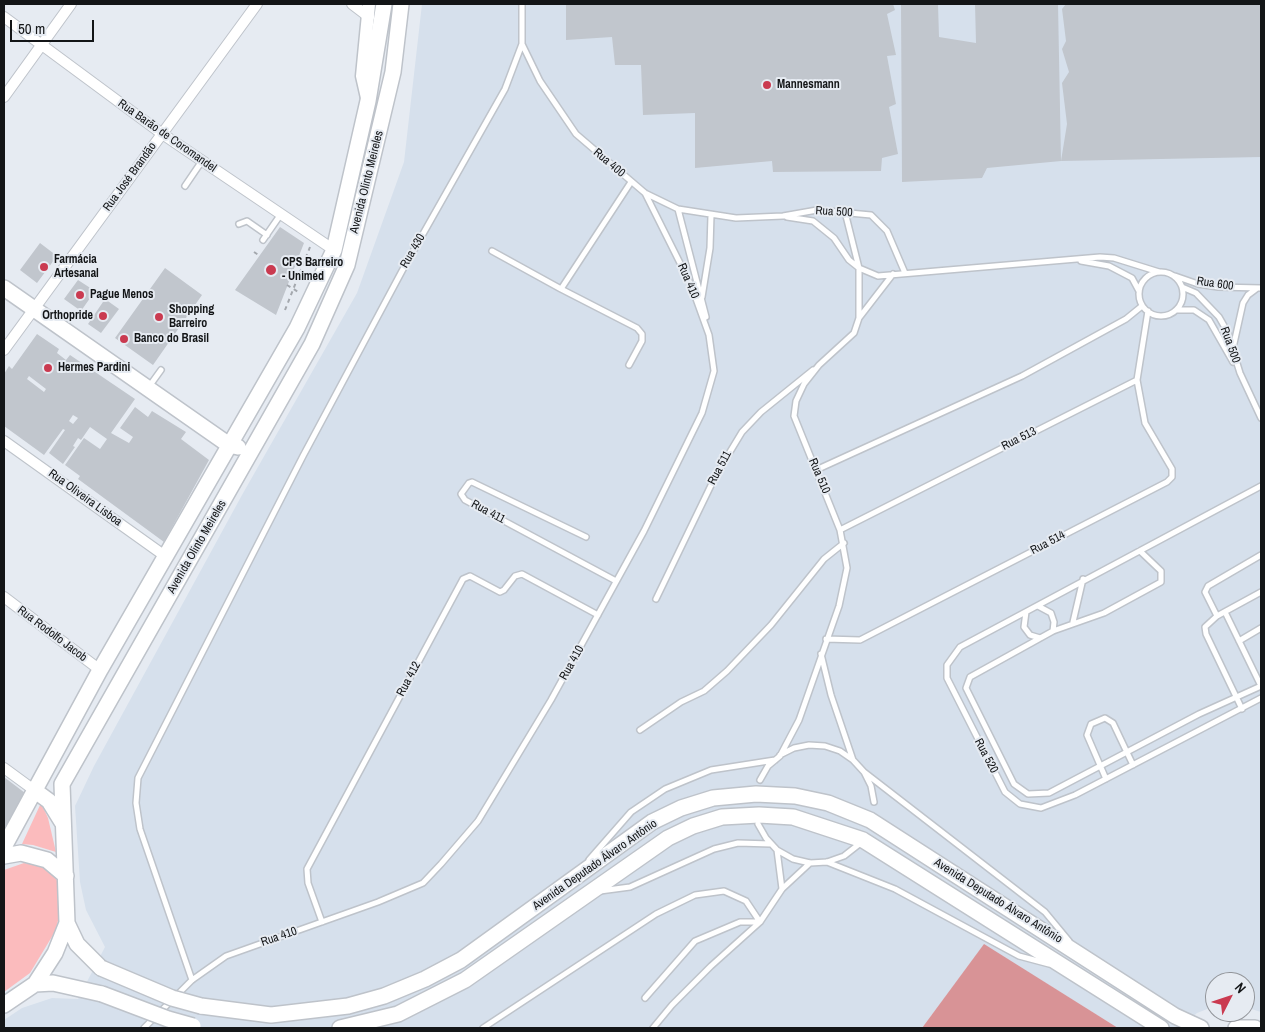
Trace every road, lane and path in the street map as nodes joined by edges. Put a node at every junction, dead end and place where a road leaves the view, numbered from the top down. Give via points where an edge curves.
1 (71, 4) edge
2 (257, 4) edge
3 (352, 4) edge
4 (369, 4) edge
5 (400, 4) edge
6 (411, 4) edge
7 (522, 4) edge
8 (384, 7) edge
9 (4, 17) edge
10 (369, 17) junction
11 (522, 44) junction
12 (42, 45) junction
13 (393, 72) junction
14 (4, 97) edge
15 (368, 101) junction
16 (161, 133) junction
17 (202, 161) junction
18 (631, 182) junction
19 (185, 186) dead end
20 (645, 193) junction
21 (678, 209) junction
22 (845, 212) junction
23 (282, 214) junction
24 (711, 216) junction
25 (783, 216) junction
26 (239, 224) dead end
27 (314, 236) junction
28 (334, 250) junction
29 (492, 251) dead end
30 (254, 252) dead end
31 (260, 256) dead end
32 (1073, 260) junction
33 (859, 268) junction
34 (1159, 272) junction
35 (905, 273) junction
36 (893, 274) junction
37 (1170, 274) junction
38 (1182, 287) junction
39 (4, 288) edge
40 (1259, 288) edge
41 (562, 289) junction
42 (1139, 291) junction
43 (702, 300) junction
44 (1142, 306) junction
45 (34, 309) junction
46 (285, 310) dead end
47 (1176, 310) junction
48 (1148, 311) junction
49 (859, 318) junction
50 (709, 334) junction
51 (4, 350) edge
52 (1232, 351) junction
53 (820, 364) junction
54 (630, 365) dead end
55 (161, 370) dead end
56 (1240, 373) junction
57 (1137, 380) junction
58 (148, 388) junction
59 (1261, 415) edge
60 (4, 441) edge
61 (229, 445) junction
62 (251, 451) junction
63 (816, 470) junction
64 (1261, 486) edge
65 (840, 530) junction
66 (586, 537) dead end
67 (844, 543) junction
68 (1140, 551) junction
69 (1261, 555) edge
70 (165, 556) junction
71 (1083, 579) junction
72 (616, 581) junction
73 (1261, 592) edge
74 (4, 597) edge
75 (656, 599) dead end
76 (1038, 606) junction
77 (1026, 612) junction
78 (1225, 612) junction
79 (598, 615) junction
80 (1217, 616) junction
81 (1074, 622) junction
82 (1261, 628) edge
83 (1053, 631) junction
84 (1040, 638) junction
85 (826, 639) junction
86 (1239, 641) junction
87 (821, 653) junction
88 (100, 670) junction
89 (1261, 686) edge
90 (1237, 697) junction
91 (1261, 698) edge
92 (1242, 709) junction
93 (640, 730) dead end
94 (988, 734) junction
95 (977, 739) junction
96 (995, 748) junction
97 (984, 752) junction
98 (1127, 753) junction
99 (777, 758) junction
100 (854, 760) junction
101 (1133, 765) junction
102 (1101, 766) junction
103 (4, 768) edge
104 (864, 772) junction
105 (1106, 779) junction
106 (760, 780) dead end
107 (34, 790) junction
108 (874, 802) dead end
109 (62, 822) junction
110 (758, 824) dead end
111 (771, 844) junction
112 (858, 845) dead end
113 (4, 847) edge
114 (777, 850) junction
115 (4, 856) edge
116 (827, 862) junction
117 (810, 864) junction
118 (66, 876) junction
119 (575, 879) junction
120 (782, 889) junction
121 (590, 893) junction
122 (322, 922) junction
123 (760, 922) junction
124 (67, 923) junction
125 (1077, 951) junction
126 (1064, 968) junction
127 (192, 980) junction
128 (35, 984) junction
129 (645, 998) dead end
130 (4, 1006) edge
131 (198, 1027) edge
132 (144, 1028) edge
133 (340, 1028) edge
134 (483, 1028) edge
135 (653, 1028) edge
136 (1161, 1028) edge
137 (1201, 1028) edge
138 (1236, 1028) edge
139 (1255, 1028) edge

1 - 12 street
2 - 16 street, Rua José Brandão
3 - 10 street
4 - 10 street, Avenida Olinto Meireles
5 - 13 main road, Avenida Olinto Meireles
6 - 13 main road, Avenida Olinto Meireles via 403,46
7 - 11 lane, Rua 400
8 - 15 main road, Avenida Olinto Meireles
9 - 12 street, Rua Barão de Coromandel
10 - 15 street, Avenida Olinto Meireles via 362,76
11 - 18 lane, Rua 400 via 540,81 576,134
11 - 127 lane, Rua 430 via 505,89 303,456 138,778 136,803 140,828
12 - 14 street
12 - 16 street, Rua Barão de Coromandel
13 - 62 main road, Avenida Olinto Meireles via 347,265 312,344
15 - 28 main road, Avenida Olinto Meireles
16 - 17 street, Rua Barão de Coromandel
16 - 45 street, Rua José Brandão
17 - 19 lane
17 - 23 street, Rua Barão de Coromandel
18 - 20 lane, Rua 400
18 - 41 lane
20 - 21 lane, Rua 400
20 - 50 lane, Rua 410 via 691,285
21 - 24 lane, Rua 400
21 - 43 lane
22 - 25 lane, Rua 500 via 817,210
22 - 33 lane, Rua 510
22 - 35 lane, Rua 500 via 870,215 887,231
23 - 26 lane via 265,238 247,221
23 - 27 street, Rua Barão de Coromandel
24 - 25 lane, Rua 400
24 - 43 lane
25 - 33 lane, Rua 500 via 812,221 834,238 849,260
27 - 28 street, Rua Barão de Coromandel
27 - 46 path
28 - 61 main road, Avenida Olinto Meireles via 298,328
29 - 41 lane
30 - 31 path
32 - 34 lane, Rua 500 via 1114,258
32 - 35 lane, Rua 500
32 - 42 lane via 1109,266 1132,278
33 - 36 lane, Rua 500 via 878,276
33 - 49 lane, Rua 510
34 - 37 lane
34 - 42 lane via 1148,276
35 - 36 lane, Rua 500
36 - 49 lane, Rua 510
37 - 38 lane
37 - 40 lane, Rua 600 via 1198,284
38 - 47 lane via 1182,302
38 - 52 lane, Rua 500 via 1196,293 1219,317
39 - 45 main road
40 - 52 lane via 1243,303
41 - 54 lane via 637,328 642,334 642,341
42 - 44 lane
43 - 50 lane
44 - 48 lane
44 - 63 lane via 1126,319 1022,376
45 - 51 street, Rua José Brandão
45 - 58 main road
47 - 48 lane via 1162,316
47 - 56 lane via 1194,310 1209,320
48 - 57 lane
49 - 53 lane, Rua 510 via 854,334
50 - 72 lane, Rua 410 via 714,371 702,413
52 - 56 lane, Rua 500
53 - 63 lane, Rua 510 via 804,384 796,401 794,416
53 - 75 lane, Rua 511 via 742,432 719,469
55 - 58 lane
56 - 59 lane, Rua 500
57 - 65 lane, Rua 513
57 - 85 lane, Rua 514 via 1145,423 1172,469 1172,477 1167,482 860,640
58 - 61 main road
60 - 70 street, Rua Oliveira Lisboa
61 - 62 main road
61 - 70 main road, Avenida Olinto Meireles
62 - 109 main road, Avenida Olinto Meireles via 62,784
63 - 65 lane, Rua 510
64 - 68 lane, Rua 520
65 - 67 lane, Rua 510
66 - 72 lane, Rua 411 via 472,482 461,494 465,500
67 - 85 lane, Rua 510 via 847,568 839,606
67 - 93 lane via 824,560 728,671 704,691 681,702
68 - 71 lane, Rua 520
68 - 81 lane, Rua 520 via 1161,571 1161,582 1104,613
69 - 80 lane via 1208,586 1206,592
70 - 88 main road, Avenida Olinto Meireles
71 - 76 lane, Rua 520
71 - 81 lane
72 - 79 lane, Rua 410
73 - 78 lane
74 - 88 street, Rua Rodolfo Jacob
76 - 77 lane, Rua 520
76 - 83 lane via 1051,613
77 - 84 lane via 1024,627 1030,635
77 - 95 lane, Rua 520 via 960,647 947,665 947,678
78 - 80 lane
78 - 86 lane
79 - 122 lane, Rua 410 via 478,820 441,864 423,882
79 - 122 lane, Rua 412 via 522,574 515,576 500,592 470,576 463,579 306,869
80 - 90 lane via 1208,622 1206,634
81 - 83 lane, Rua 520
82 - 86 lane
83 - 84 lane, Rua 520
84 - 94 lane, Rua 520 via 970,677 966,688
85 - 87 lane, Rua 510
86 - 89 lane
87 - 99 lane, Rua 510 via 799,720
87 - 100 lane
88 - 107 main road, Avenida Olinto Meireles
89 - 90 lane, Rua 520
90 - 92 lane
90 - 98 lane, Rua 520
91 - 92 lane, Rua 520
92 - 101 lane, Rua 520
94 - 95 lane
94 - 96 lane, Rua 520
95 - 97 lane, Rua 520
96 - 97 lane via 992,752
96 - 102 lane, Rua 520 via 1014,784 1028,794 1049,794
97 - 105 lane, Rua 520 via 1005,792 1020,804 1041,808
98 - 101 lane
98 - 102 lane, Rua 520
98 - 102 lane via 1109,719 1091,724 1086,735
99 - 100 lane via 794,748 809,745 840,751
99 - 106 lane, Rua 510
99 - 119 lane via 711,770 665,789 631,812
100 - 104 lane
101 - 105 lane, Rua 520
102 - 105 lane
103 - 107 street
104 - 108 lane
104 - 125 lane via 1044,912
107 - 109 main road via 49,801
107 - 113 main road, Avenida Olinto Meireles
109 - 118 main road, Avenida Olinto Meireles
110 - 111 lane
111 - 114 lane
111 - 121 lane via 738,843 714,849 630,886
112 - 116 lane via 844,856
114 - 117 lane
114 - 120 lane
115 - 118 main road via 21,853 47,860
116 - 117 lane
116 - 126 lane via 894,889 1019,956
117 - 120 lane
118 - 124 main road, Avenida Olinto Meireles
119 - 124 main road, Avenida Deputado Álvaro Antônio, bridge via 461,960 424,979 384,996 348,1006 271,1015 201,1006 172,998 101,968 77,944
119 - 125 main road, Avenida Deputado Álvaro Antônio via 652,822 681,808 713,798 756,794 795,796 828,803 870,820
120 - 123 lane
121 - 126 main road, Avenida Deputado Álvaro Antônio via 668,838 693,826 722,818 759,814 793,817 863,840
121 - 133 main road, Avenida Deputado Álvaro Antônio via 489,964 428,1000 398,1014
122 - 127 lane, Rua 410 via 226,956
123 - 129 lane via 740,922 695,941
123 - 134 lane via 746,900 732,894 724,891 696,895 656,914
123 - 135 lane via 710,966
124 - 128 main road, Avenida Olinto Meireles via 55,953
125 - 137 main road, Avenida Deputado Álvaro Antônio via 1175,1016
126 - 136 main road, Avenida Deputado Álvaro Antônio
127 - 132 lane, Rua 410
128 - 130 main road, Avenida Olinto Meireles
128 - 131 main road, bridge via 53,983 102,994
138 - 139 main road

